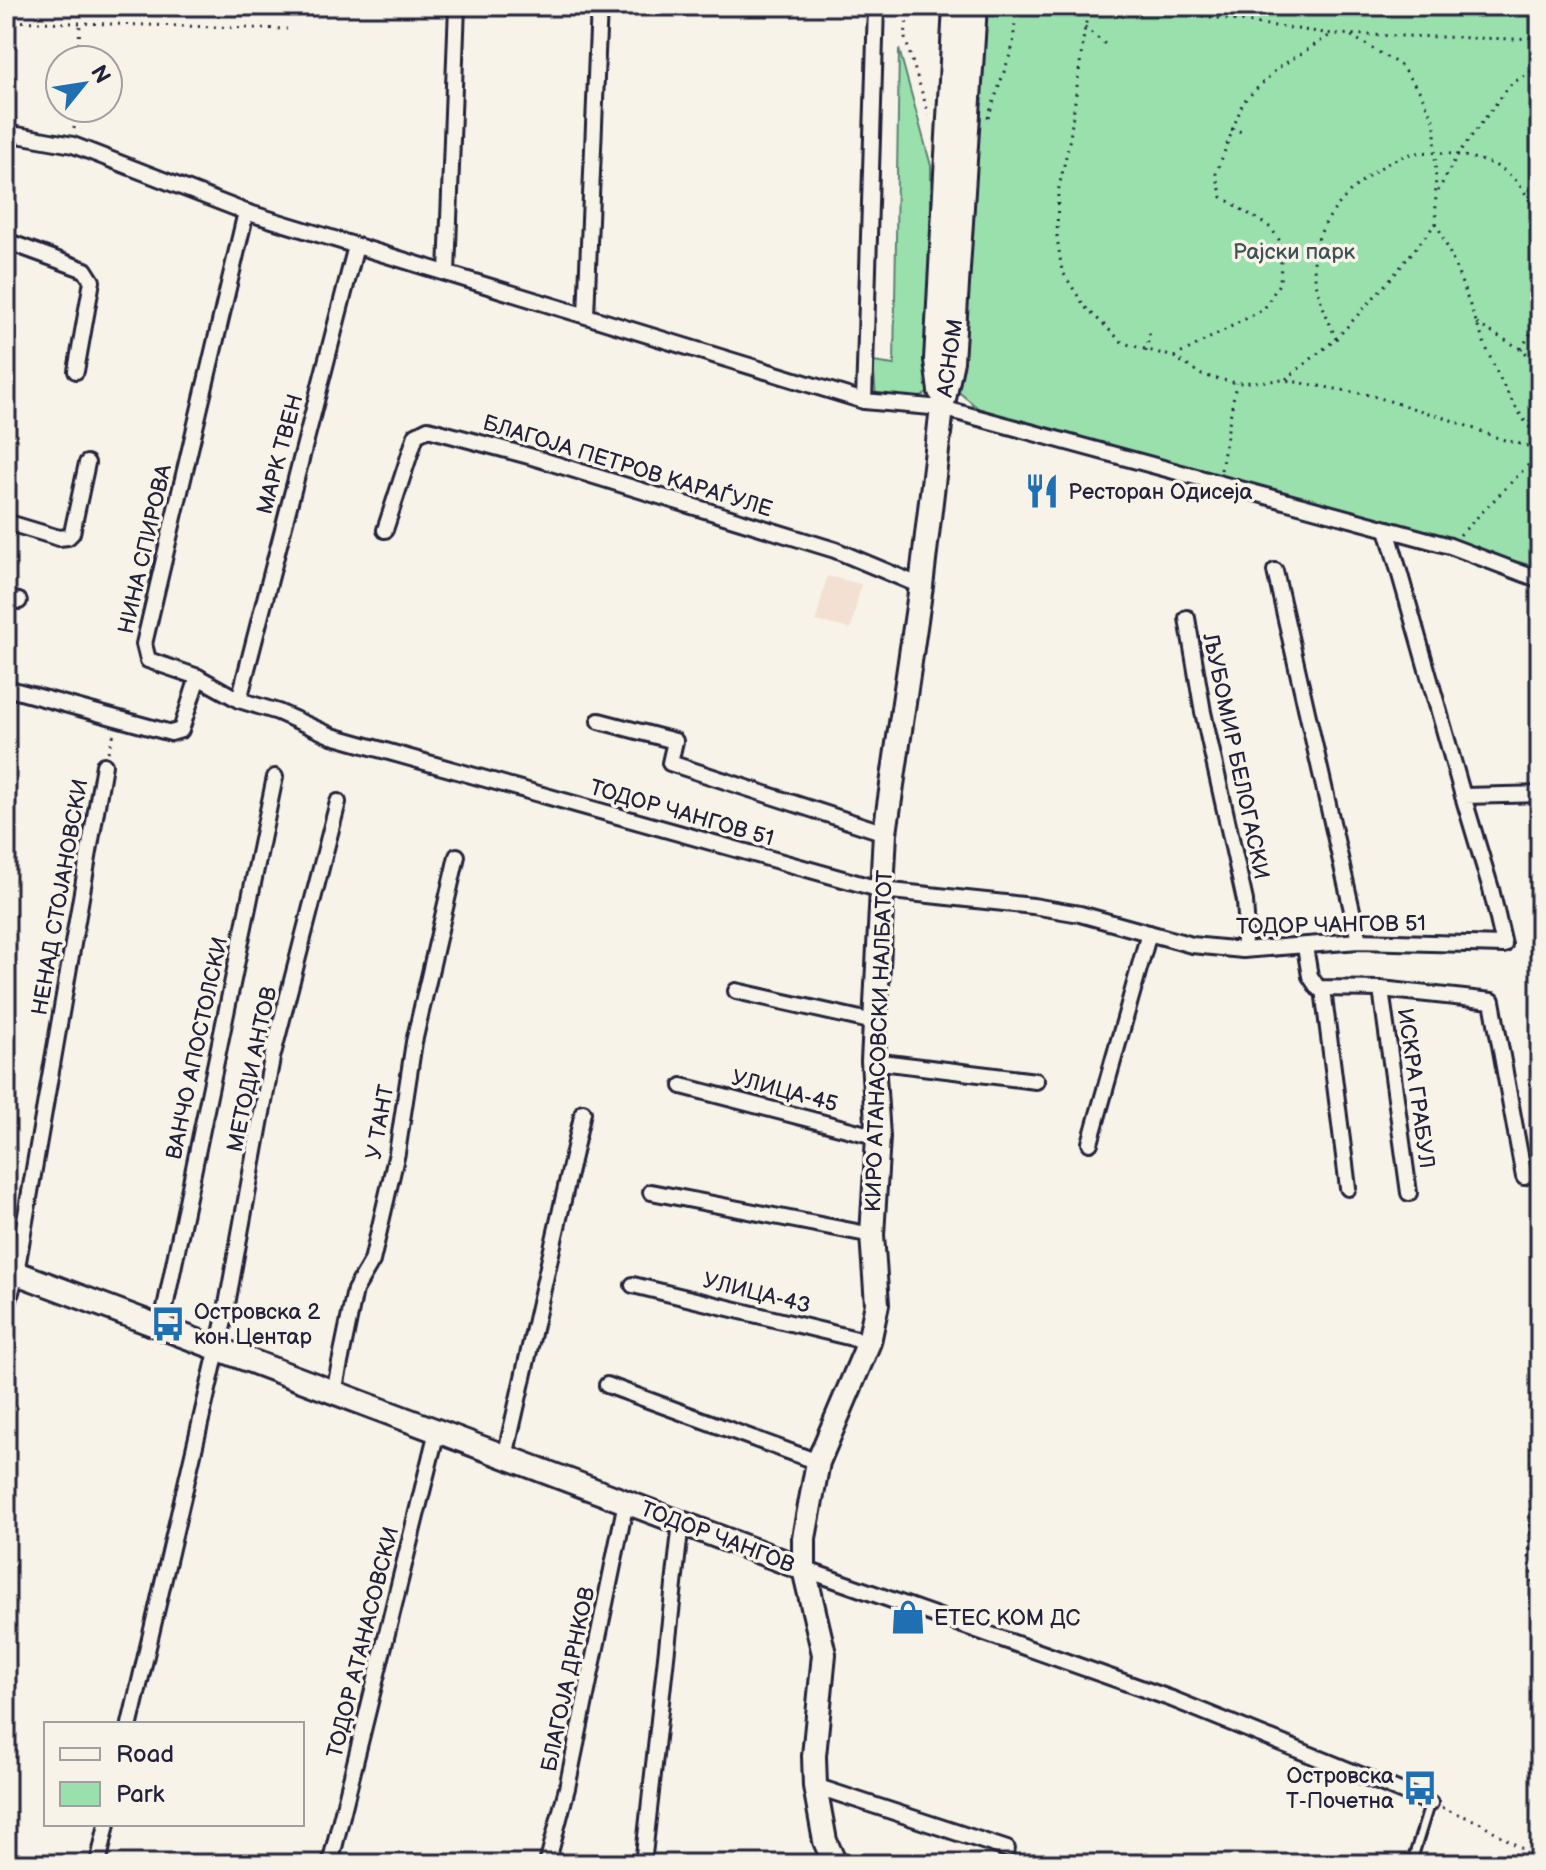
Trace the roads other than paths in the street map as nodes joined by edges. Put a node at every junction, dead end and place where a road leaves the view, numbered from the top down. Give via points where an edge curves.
1 (457, 6) edge
2 (599, 6) edge
3 (876, 6) edge
4 (955, 6) edge
5 (975, 6) edge
6 (6, 133) edge
7 (246, 212) junction
8 (6, 241) edge
9 (356, 246) junction
10 (447, 273) junction
11 (586, 315) junction
12 (76, 371) dead end
13 (864, 401) junction
14 (942, 408) junction
15 (87, 463) dead end
16 (6, 522) edge
17 (1387, 529) junction
18 (385, 530) dead end
19 (1275, 571) dead end
20 (1540, 580) edge
21 (921, 586) junction
22 (1187, 618) dead end
23 (198, 677) junction
24 (6, 688) edge
25 (239, 700) junction
26 (599, 721) dead end
27 (104, 765) road end
28 (275, 777) dead end
29 (1540, 794) edge
30 (1463, 796) junction
31 (338, 802) dead end
32 (885, 833) junction
33 (457, 856) dead end
34 (882, 890) junction
35 (1149, 933) junction
36 (1359, 941) junction
37 (1305, 947) junction
38 (1243, 950) junction
39 (1323, 989) junction
40 (1381, 989) junction
41 (736, 991) dead end
42 (874, 1022) junction
43 (873, 1061) junction
44 (1036, 1081) dead end
45 (682, 1086) dead end
46 (583, 1112) dead end
47 (878, 1137) junction
48 (1090, 1143) dead end
49 (1524, 1177) dead end
50 (1348, 1188) dead end
51 (651, 1192) dead end
52 (1409, 1193) dead end
53 (872, 1235) junction
54 (11, 1271) edge
55 (633, 1285) dead end
56 (6, 1311) edge
57 (161, 1327) junction
58 (869, 1342) junction
59 (217, 1348) junction
60 (607, 1385) dead end
61 (334, 1392) junction
62 (437, 1431) junction
63 (505, 1457) junction
64 (818, 1462) junction
65 (626, 1502) junction
66 (681, 1522) junction
67 (804, 1569) junction
68 (130, 1722) edge
69 (815, 1786) junction
70 (1430, 1803) joint
71 (107, 1826) edge
72 (1007, 1849) dead end
73 (98, 1864) edge
74 (330, 1864) edge
75 (547, 1864) edge
76 (643, 1864) edge
77 (835, 1864) edge
78 (1411, 1864) edge

1 - 10 street
2 - 11 street
3 - 13 street
4 - 14 street, АСНОМ via 936,360
5 - 14 street, АСНОМ via 952,361
6 - 7 street via 73,145
7 - 9 street
7 - 23 street, НИНА СПИРОВА via 144,644 148,660
8 - 12 street via 89,274
9 - 10 street
9 - 25 street, МАРК ТВЕН
10 - 11 street
11 - 13 street
13 - 14 street
14 - 17 street
14 - 21 street, КИРО АТАНАСОВСКИ НАЛБАТОТ
15 - 16 street via 68,537
17 - 20 street
17 - 30 street, ТОДОР ЧАНГОВ 51
18 - 21 street, БЛАГОЈА ПЕТРОВ КАРАЃУЛЕ via 416,435 428,429 835,550
19 - 36 street
21 - 32 street, КИРО АТАНАСОВСКИ НАЛБАТОТ
22 - 38 street, ЉУБОМИР БЕЛОГАСКИ via 1245,901
23 - 24 street via 181,730 171,733
23 - 25 street, ТОДОР ЧАНГОВ 51
25 - 34 street, ТОДОР ЧАНГОВ 51 via 332,736
26 - 32 street via 675,741 670,763
27 - 54 street, НЕНАД СТОЈАНОВСКИ
28 - 57 street, ВАНЧО АПОСТОЛСКИ
29 - 30 street
30 - 36 street, ТОДОР ЧАНГОВ 51 via 1504,945
31 - 59 street, МЕТОДИ АНТОВ via 272,1058
32 - 34 street, КИРО АТАНАСОВСКИ НАЛБАТОТ
33 - 61 street, У ТАНТ via 414,1042 397,1153 372,1261 355,1290
34 - 35 street, ТОДОР ЧАНГОВ 51 via 1033,906
34 - 42 street, КИРО АТАНАСОВСКИ НАЛБАТОТ
35 - 38 street, ТОДОР ЧАНГОВ 51 via 1192,945
35 - 48 street
36 - 37 street, ТОДОР ЧАНГОВ 51
37 - 38 street, ТОДОР ЧАНГОВ 51
37 - 39 street via 1311,980
39 - 40 street, ИСКРА ГРАБУЛ
39 - 50 street
40 - 49 street, ИСКРА ГРАБУЛ via 1492,1001
40 - 52 street, ИСКРА ГРАБУЛ
41 - 42 street
42 - 43 street, КИРО АТАНАСОВСКИ НАЛБАТОТ
43 - 44 street
43 - 47 street, КИРО АТАНАСОВСКИ НАЛБАТОТ
45 - 47 street, УЛИЦА-45
46 - 63 street
47 - 53 street, КИРО АТАНАСОВСКИ НАЛБАТОТ
51 - 53 street
53 - 58 street, КИРО АТАНАСОВСКИ НАЛБАТОТ via 877,1304
54 - 56 street, НЕНАД СТОЈАНОВСКИ
54 - 57 street, ТОДОР ЧАНГОВ
55 - 58 street, УЛИЦА-43
57 - 59 street, ТОДОР ЧАНГОВ
58 - 64 street, КИРО АТАНАСОВСКИ НАЛБАТОТ
59 - 61 street, ТОДОР ЧАНГОВ
59 - 68 street
60 - 64 street
61 - 62 street, ТОДОР ЧАНГОВ
62 - 63 street, ТОДОР ЧАНГОВ
62 - 74 street, ТОДОР АТАНАСОВСКИ
63 - 65 street, ТОДОР ЧАНГОВ
64 - 67 street, КИРО АТАНАСОВСКИ НАЛБАТОТ via 804,1538
65 - 66 street, ТОДОР ЧАНГОВ
65 - 75 street, БЛАГОЈА ДРНКОВ
66 - 67 street, ТОДОР ЧАНГОВ
66 - 76 street
67 - 69 street, КИРО АТАНАСОВСКИ НАЛБАТОТ via 824,1654
67 - 70 street, ТОДОР ЧАНГОВ via 1172,1699
69 - 72 street
69 - 77 street, КИРО АТАНАСОВСКИ НАЛБАТОТ
70 - 78 lane
71 - 73 street

